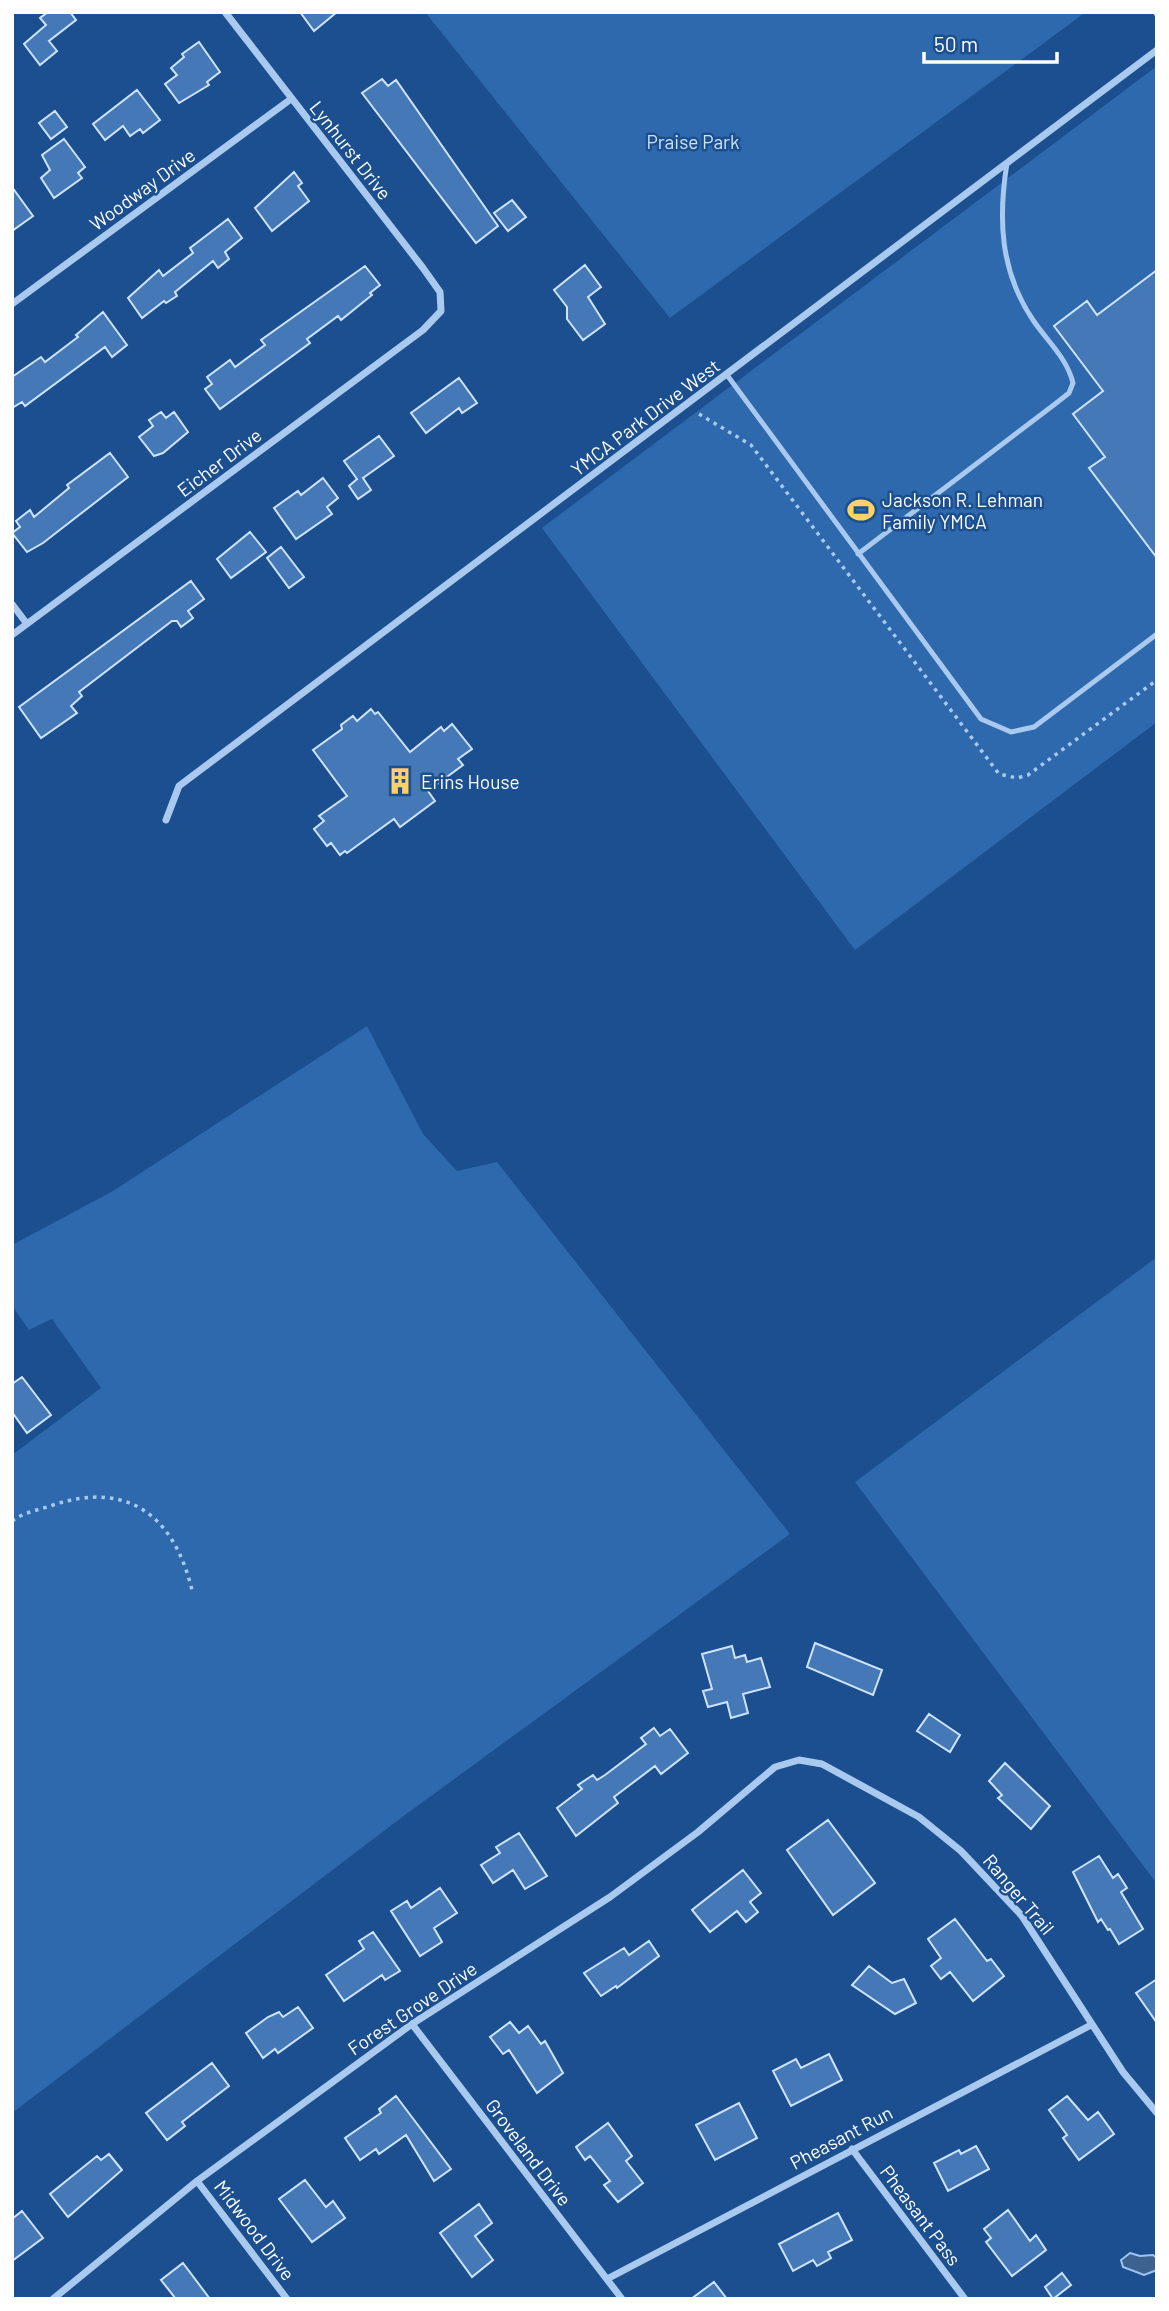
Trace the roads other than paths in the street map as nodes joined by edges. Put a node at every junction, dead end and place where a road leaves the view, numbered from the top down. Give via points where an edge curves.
1 (225, 12) edge
2 (1157, 50) edge
3 (291, 99) junction
4 (1007, 163) junction
5 (12, 304) edge
6 (441, 311) joint
7 (727, 375) junction
8 (858, 554) junction
9 (12, 604) edge
10 (27, 624) junction
11 (1157, 634) edge
12 (12, 635) edge
13 (166, 820) dead end
14 (800, 1760) joint
15 (412, 2024) junction
16 (1091, 2025) junction
17 (1157, 2113) edge
18 (852, 2149) junction
19 (197, 2181) junction
20 (607, 2279) junction
21 (53, 2299) edge
22 (288, 2299) edge
23 (622, 2299) edge
24 (965, 2299) edge

1 - 3 street, Lynhurst Drive
2 - 4 street, YMCA Park Drive West
3 - 5 street, Woodway Drive
3 - 6 street, Lynhurst Drive via 440,292
4 - 7 street, YMCA Park Drive West
4 - 8 lane via 1001,211 1004,255 1032,319 1069,369 1073,383 1069,393
6 - 10 street, Eicher Drive via 423,330
7 - 8 lane
7 - 13 street, YMCA Park Drive West via 179,786
8 - 11 lane via 968,704 981,719 1011,732 1034,727
9 - 10 street
10 - 12 street, Eicher Drive
14 - 15 street, Forest Grove Drive via 775,1767 610,1897
14 - 16 street, Ranger Trail via 822,1764 919,1817 961,1851 1022,1916
15 - 19 street, Forest Grove Drive
15 - 20 street, Groveland Drive
16 - 17 street, Ranger Trail
16 - 18 street, Pheasant Run
18 - 20 street, Pheasant Run
18 - 24 street, Pheasant Pass
19 - 21 street, Forest Grove Drive
19 - 22 street, Midwood Drive
20 - 23 street, Groveland Drive

